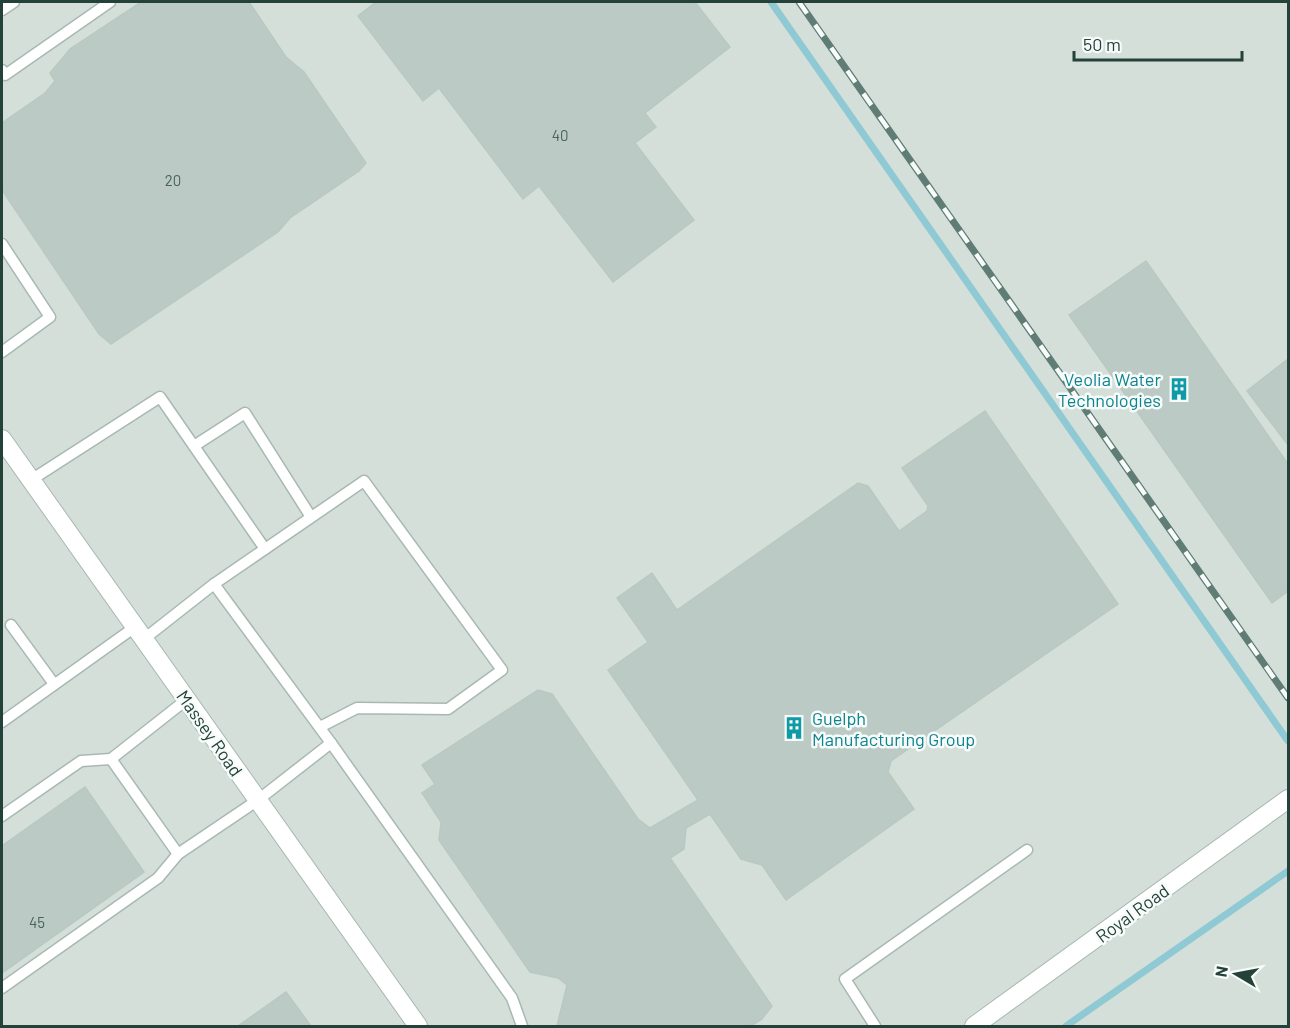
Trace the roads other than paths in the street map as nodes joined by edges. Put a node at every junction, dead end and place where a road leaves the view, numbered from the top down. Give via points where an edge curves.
1 (14, 2) edge
2 (110, 2) edge
3 (2, 10) edge
4 (2, 70) edge
5 (2, 244) edge
6 (2, 352) edge
7 (2, 439) edge
8 (194, 446) junction
9 (31, 480) junction
10 (311, 517) junction
11 (264, 549) junction
12 (214, 584) junction
13 (11, 625) dead end
14 (140, 633) junction
15 (54, 684) junction
16 (186, 700) junction
17 (2, 722) edge
18 (320, 727) junction
19 (331, 743) junction
20 (111, 759) junction
21 (1288, 799) edge
22 (258, 800) junction
23 (2, 816) edge
24 (1026, 850) dead end
25 (178, 854) junction
26 (2, 988) edge
27 (983, 1024) edge
28 (418, 1026) edge
29 (522, 1026) edge
30 (875, 1026) edge

1 - 3 lane
2 - 4 lane via 5,75
5 - 6 lane via 50,317
7 - 9 street, Massey Road
8 - 9 lane via 160,397
8 - 10 lane via 245,413
8 - 11 lane
9 - 14 street, Massey Road
10 - 11 lane
10 - 18 lane via 364,481 502,670 448,709 357,708
11 - 12 lane
12 - 14 lane
12 - 18 lane
13 - 15 lane
14 - 15 lane
14 - 16 street, Massey Road
15 - 17 lane
16 - 20 lane
16 - 22 street, Massey Road
18 - 19 lane
19 - 22 lane
19 - 29 lane via 512,998
20 - 23 lane via 81,761
20 - 25 lane
21 - 27 street, Royal Road
22 - 25 lane
22 - 28 street, Massey Road
24 - 30 lane via 844,979
25 - 26 lane via 158,878

